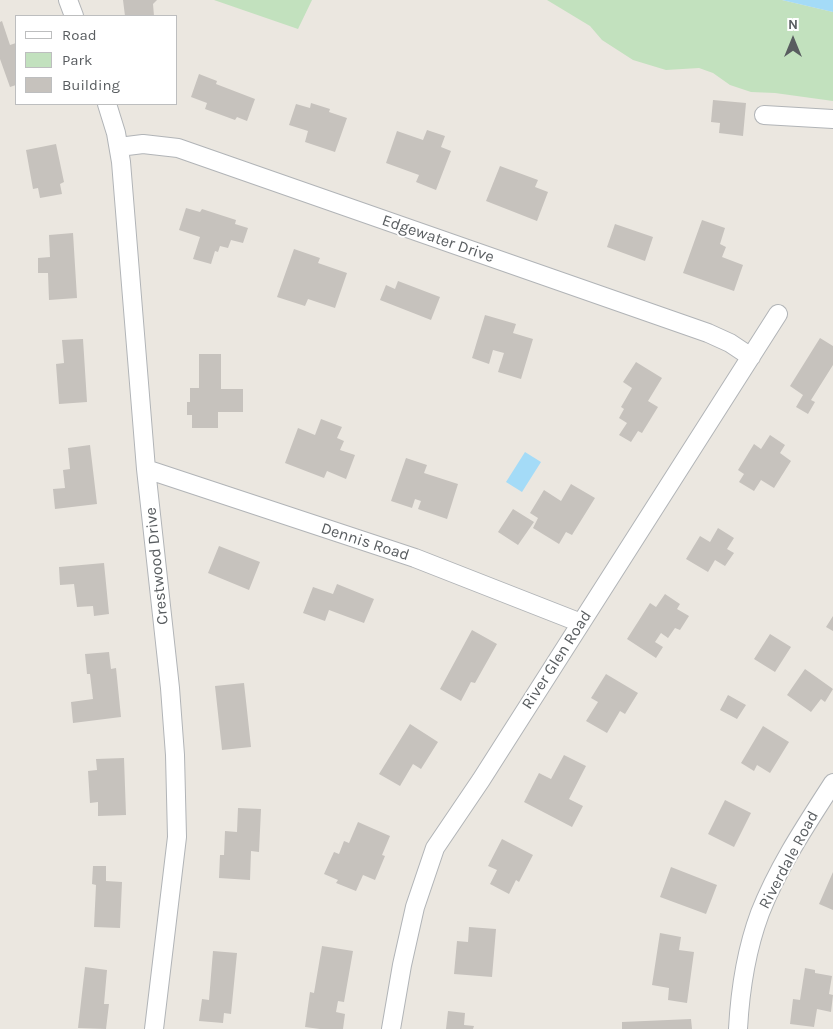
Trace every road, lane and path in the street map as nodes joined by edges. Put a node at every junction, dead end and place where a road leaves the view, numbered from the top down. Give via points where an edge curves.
1 (68, 0) edge
2 (74, 15) edge
3 (107, 105) edge
4 (764, 114) dead end
5 (833, 119) edge
6 (119, 147) junction
7 (778, 314) dead end
8 (751, 357) junction
9 (146, 469) junction
10 (581, 623) junction
11 (833, 783) edge
12 (154, 1029) edge
13 (391, 1029) edge
14 (738, 1029) edge

1 - 2 street
3 - 6 street, Crestwood Drive
4 - 5 street
6 - 8 street, Edgewater Drive via 143,144 178,148 699,330 730,343
6 - 9 street, Crestwood Drive
7 - 8 street, River Glen Road
8 - 10 street, River Glen Road
9 - 10 street, Dennis Road via 415,558
9 - 12 street, Crestwood Drive via 171,698 177,837
10 - 13 street, River Glen Road via 435,848 415,907
11 - 14 street, Riverdale Road via 782,867 760,914 747,960

